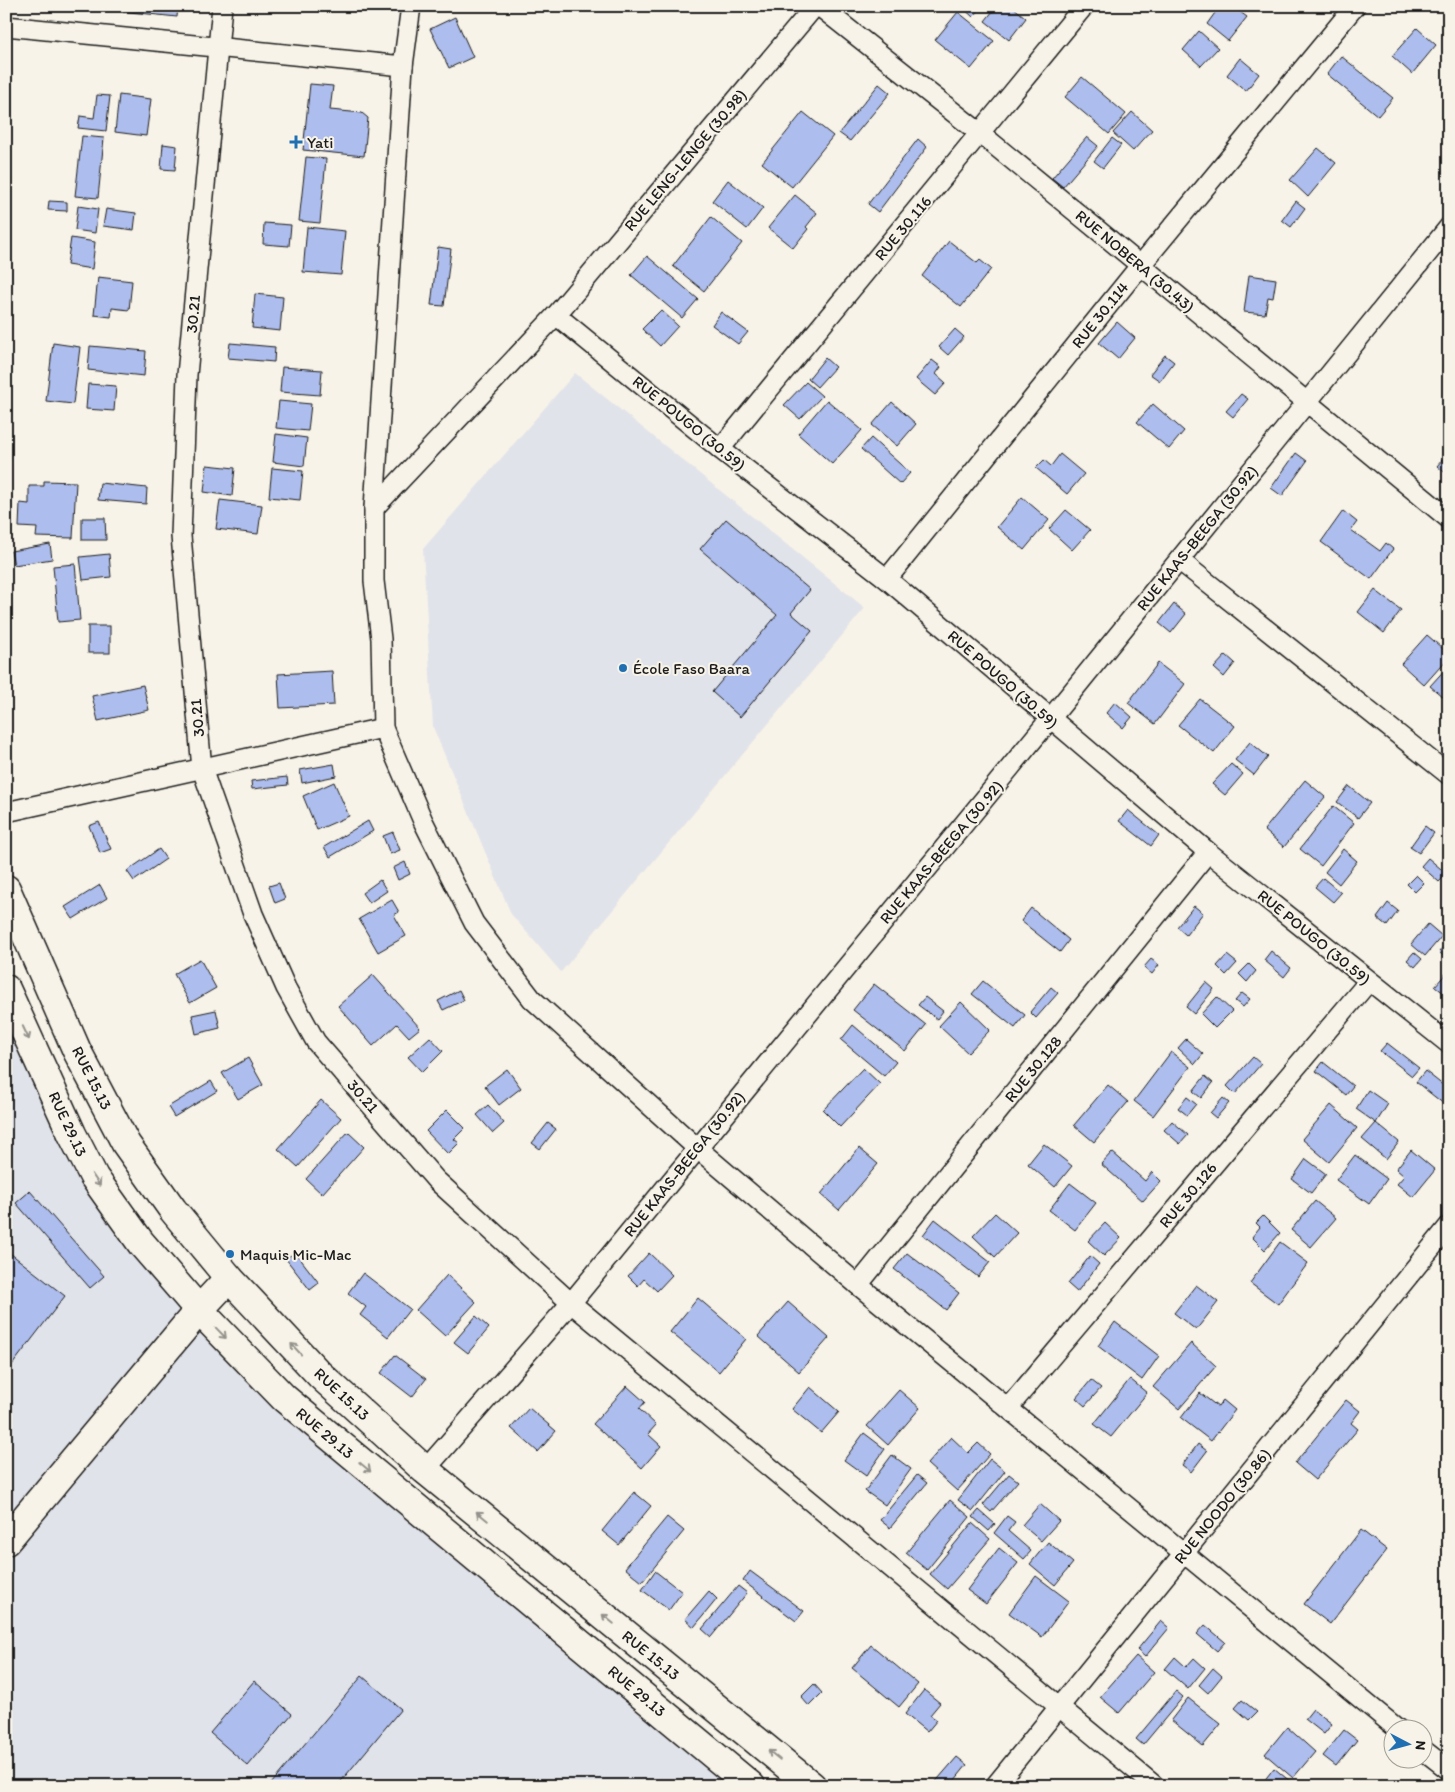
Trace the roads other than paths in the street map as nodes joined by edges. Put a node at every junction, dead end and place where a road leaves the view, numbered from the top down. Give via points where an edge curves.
1 (222, 6) edge
2 (411, 6) edge
3 (815, 6) edge
4 (819, 6) edge
5 (1084, 6) edge
6 (1354, 6) edge
7 (6, 26) edge
8 (217, 47) junction
9 (403, 66) junction
10 (981, 134) junction
11 (1449, 227) edge
12 (1140, 266) junction
13 (556, 315) junction
14 (1306, 403) junction
15 (720, 449) junction
16 (374, 508) junction
17 (1449, 519) edge
18 (1179, 560) junction
19 (887, 579) junction
20 (1050, 719) junction
21 (383, 728) junction
22 (202, 769) junction
23 (1449, 775) edge
24 (6, 812) edge
25 (1208, 852) junction
26 (6, 889) edge
27 (1369, 982) junction
28 (6, 989) edge
29 (1449, 1044) edge
30 (697, 1148) junction
31 (1449, 1226) edge
32 (229, 1278) junction
33 (858, 1286) junction
34 (571, 1303) junction
35 (199, 1310) junction
36 (1008, 1408) junction
37 (425, 1470) junction
38 (6, 1541) edge
39 (1184, 1553) junction
40 (1060, 1707) junction
41 (1387, 1720) edge
42 (1432, 1757) edge
43 (1449, 1770) edge
44 (751, 1786) edge
45 (812, 1786) edge
46 (995, 1786) edge
47 (1156, 1786) edge

1 - 8 street, 30.21 / 30.21
2 - 9 street
3 - 13 street, RUE LENG-LENGE (30.98)
4 - 10 street, RUE NOBERA (30.43)
5 - 10 street, RUE 30.116
6 - 12 street, RUE 30.114
7 - 8 street
8 - 9 street
8 - 22 street, 30.21 / 30.21 via 187,375 180,536
9 - 16 street
10 - 12 street, RUE NOBERA (30.43)
10 - 15 street, RUE 30.116
11 - 14 street, RUE KAAS-BEEGA (30.92)
12 - 14 street, RUE NOBERA (30.43)
12 - 19 street, RUE 30.114
13 - 15 street, RUE POUGO (30.59)
13 - 16 street, RUE LENG-LENGE (30.98)
14 - 17 street, RUE NOBERA (30.43)
14 - 18 street, RUE KAAS-BEEGA (30.92)
15 - 19 street, RUE POUGO (30.59)
16 - 21 street via 374,581 381,639
18 - 20 street, RUE KAAS-BEEGA (30.92)
18 - 23 street
19 - 20 street, RUE POUGO (30.59)
20 - 25 street, RUE POUGO (30.59)
20 - 30 street, RUE KAAS-BEEGA (30.92)
21 - 22 street
21 - 30 street via 423,821 474,923 532,999
22 - 24 street
22 - 34 street, 30.21 / 30.21 via 253,914 286,988 316,1042 436,1180
25 - 27 street, RUE POUGO (30.59)
25 - 33 street, RUE 30.128
26 - 32 main road, RUE 15.13 via 77,1051 126,1144 173,1210
27 - 29 street, RUE POUGO (30.59)
27 - 36 street, RUE 30.126
28 -> 35 main road, RUE 29.13 via 94,1177 141,1243
30 - 33 street
30 - 34 street, RUE KAAS-BEEGA (30.92)
31 - 39 street, RUE NOODO (30.86)
32 - 35 main road
37 -> 32 main road, RUE 15.13 via 320,1375
33 - 36 street
34 - 37 street, RUE KAAS-BEEGA (30.92)
34 - 40 street, 30.21
35 - 38 main road
35 -> 44 main road, RUE 29.13 via 284,1398
36 - 39 street
45 -> 37 main road, RUE 15.13
39 - 40 street, RUE NOODO (30.86)
39 - 41 street
40 - 46 street, RUE NOODO (30.86)
40 - 47 street, 30.21
42 - 43 street

